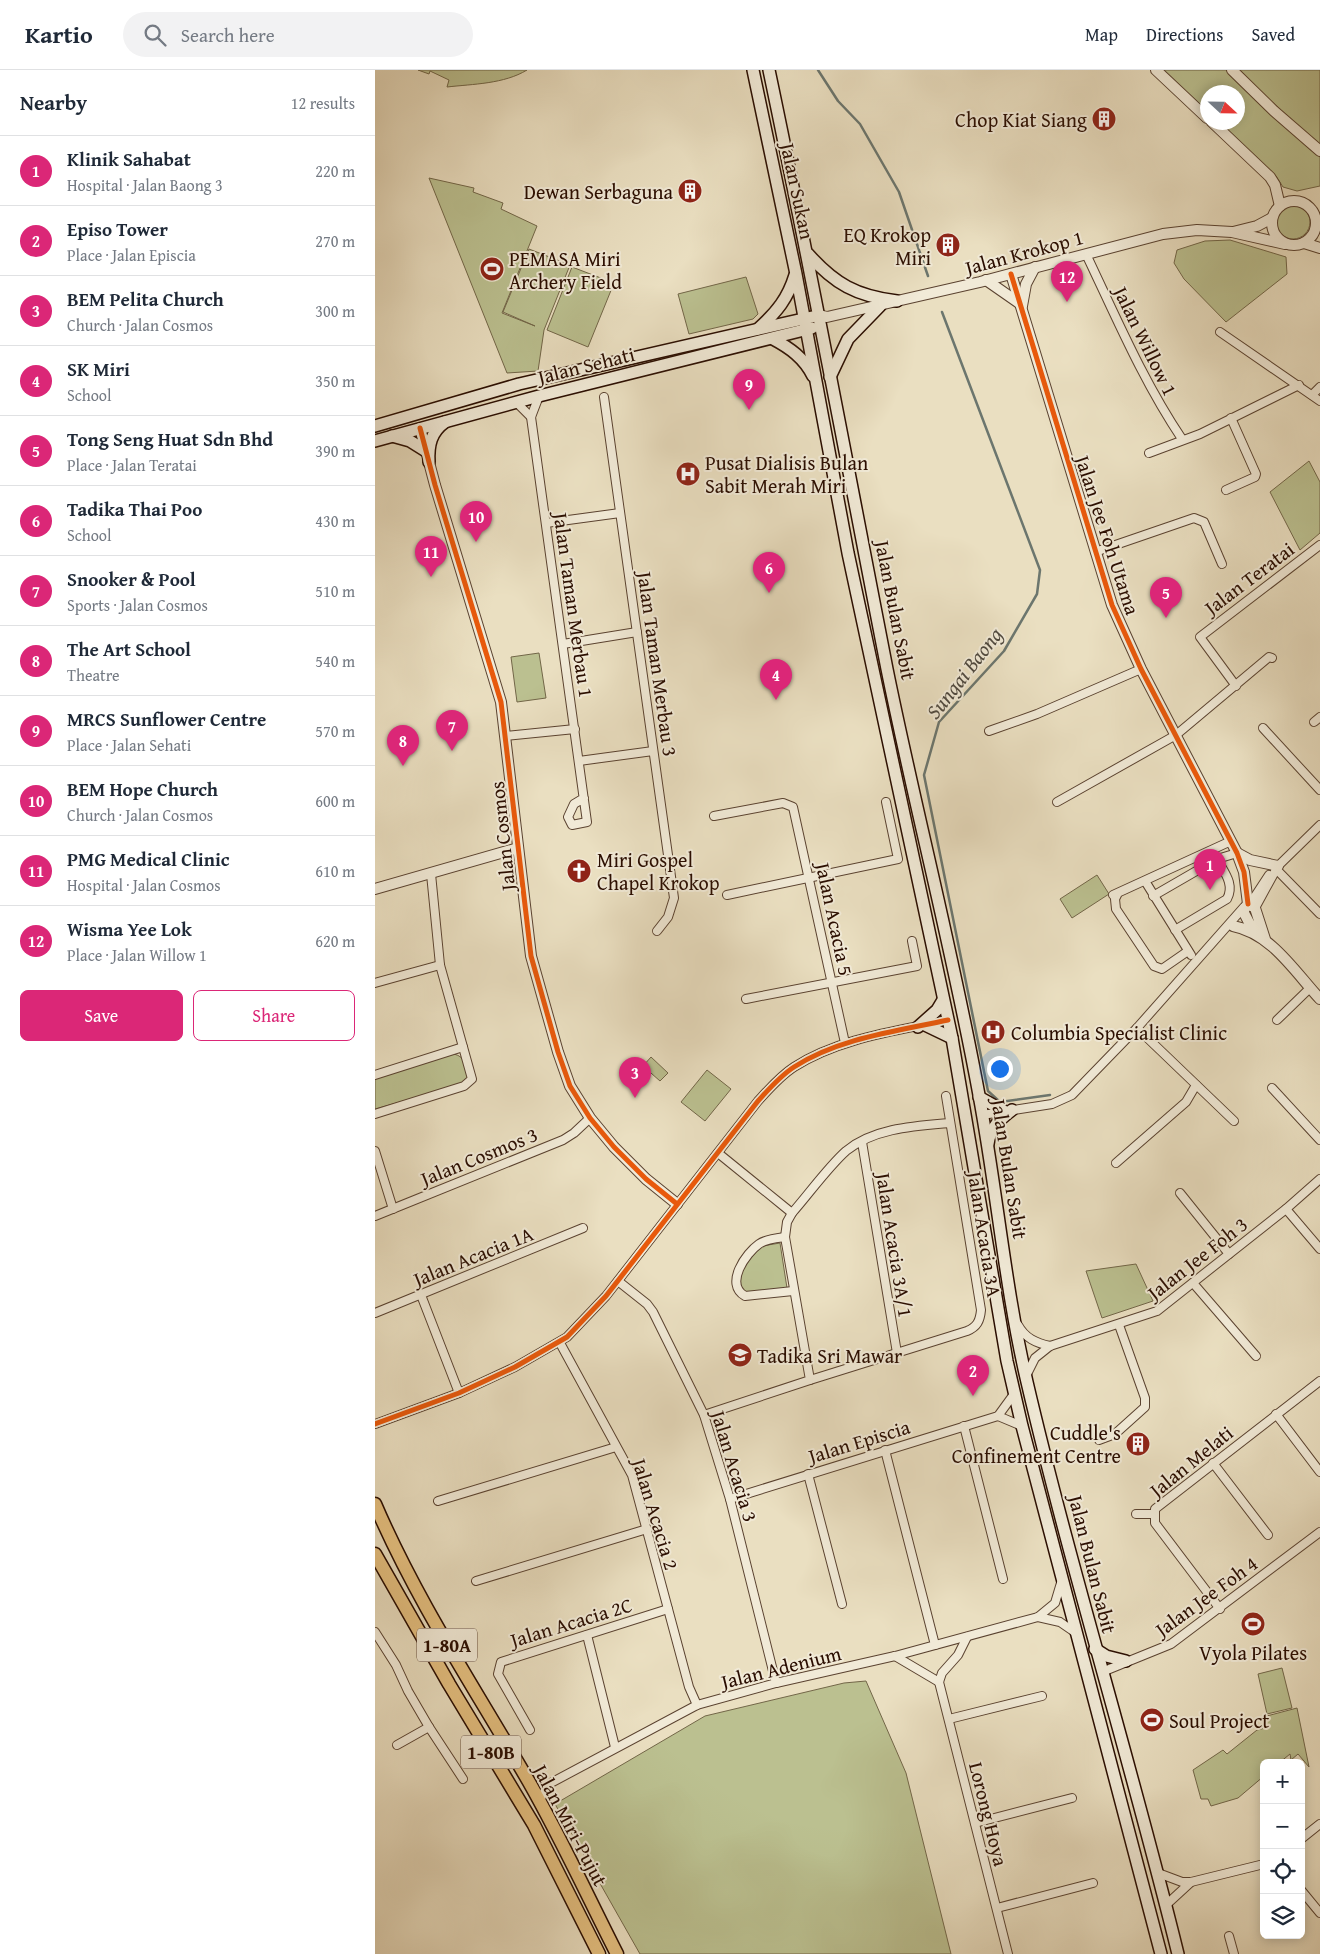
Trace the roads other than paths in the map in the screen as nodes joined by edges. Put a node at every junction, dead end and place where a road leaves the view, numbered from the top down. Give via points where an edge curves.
1 (753, 70) edge
2 (769, 70) edge
3 (1156, 70) edge
4 (1232, 70) edge
5 (1200, 111) edge
6 (1220, 130) edge
7 (1320, 152) edge
8 (1280, 206) junction
9 (1272, 218) junction
10 (1318, 222) edge
11 (1232, 232) junction
12 (1304, 243) junction
13 (1285, 244) junction
14 (1320, 248) edge
15 (808, 254) junction
16 (1085, 254) junction
17 (1035, 268) junction
18 (796, 274) junction
19 (1011, 274) junction
20 (986, 280) junction
21 (897, 301) junction
22 (880, 306) junction
23 (1021, 309) junction
24 (822, 319) junction
25 (805, 325) junction
26 (757, 330) junction
27 (1220, 332) dead end
28 (773, 339) junction
29 (830, 377) junction
30 (519, 384) junction
31 (817, 384) junction
32 (1299, 385) junction
33 (1320, 388) edge
34 (1312, 394) junction
35 (539, 396) junction
36 (604, 397) dead end
37 (1320, 401) edge
38 (516, 402) junction
39 (531, 417) junction
40 (1231, 418) junction
41 (447, 421) junction
42 (375, 426) edge
43 (420, 428) junction
44 (375, 432) edge
45 (391, 436) junction
46 (1182, 439) junction
47 (375, 441) edge
48 (1149, 453) dead end
49 (427, 457) junction
50 (1226, 490) dead end
51 (620, 513) junction
52 (546, 524) junction
53 (1320, 545) edge
54 (1095, 552) junction
55 (1222, 564) dead end
56 (637, 632) junction
57 (563, 644) junction
58 (1272, 658) dead end
59 (1141, 669) junction
60 (1236, 686) junction
61 (1263, 728) dead end
62 (575, 730) junction
63 (989, 731) dead end
64 (506, 736) junction
65 (1175, 736) junction
66 (653, 751) junction
67 (579, 762) junction
68 (1320, 790) edge
69 (584, 798) dead end
70 (886, 802) dead end
71 (1057, 802) dead end
72 (714, 816) dead end
73 (1320, 825) edge
74 (924, 834) junction
75 (1231, 841) junction
76 (518, 848) junction
77 (1237, 853) junction
78 (1217, 859) junction
79 (1185, 862) junction
80 (1277, 867) junction
81 (431, 874) junction
82 (1189, 874) junction
83 (810, 879) junction
84 (1145, 881) junction
85 (375, 889) edge
86 (727, 895) dead end
87 (1153, 896) junction
88 (1249, 909) junction
89 (1320, 914) edge
90 (1229, 927) junction
91 (1175, 930) junction
92 (657, 931) dead end
93 (1255, 934) junction
94 (1265, 939) junction
95 (912, 941) dead end
96 (1188, 951) junction
97 (1195, 961) junction
98 (440, 965) junction
99 (375, 983) edge
100 (832, 984) junction
101 (1310, 988) junction
102 (1320, 999) edge
103 (746, 1000) dead end
104 (943, 1000) junction
105 (948, 1020) junction
106 (1277, 1020) dead end
107 (921, 1026) junction
108 (1137, 1028) junction
109 (952, 1038) junction
110 (845, 1043) junction
111 (463, 1047) junction
112 (375, 1075) edge
113 (1196, 1085) junction
114 (1272, 1088) dead end
115 (946, 1096) dead end
116 (979, 1097) junction
117 (1008, 1110) junction
118 (375, 1114) edge
119 (982, 1115) junction
120 (590, 1118) junction
121 (1234, 1121) dead end
122 (950, 1122) junction
123 (1320, 1140) edge
124 (862, 1142) junction
125 (987, 1148) junction
126 (375, 1151) edge
127 (718, 1153) junction
128 (1116, 1163) dead end
129 (1320, 1178) edge
130 (1180, 1193) dead end
131 (677, 1204) junction
132 (393, 1209) junction
133 (1286, 1209) junction
134 (792, 1213) junction
135 (375, 1216) edge
136 (583, 1228) dead end
137 (785, 1237) junction
138 (1320, 1249) edge
139 (1229, 1254) junction
140 (618, 1281) junction
141 (1193, 1283) junction
142 (793, 1291) junction
143 (421, 1295) junction
144 (375, 1313) edge
145 (1016, 1320) junction
146 (1119, 1325) junction
147 (560, 1343) junction
148 (1050, 1346) junction
149 (897, 1353) junction
150 (1256, 1356) dead end
151 (1007, 1361) junction
152 (1026, 1379) junction
153 (810, 1380) junction
154 (1320, 1381) edge
155 (459, 1393) junction
156 (1014, 1394) junction
157 (1276, 1414) junction
158 (704, 1415) junction
159 (998, 1416) junction
160 (375, 1424) edge
161 (964, 1426) junction
162 (1022, 1426) junction
163 (1099, 1440) dead end
164 (616, 1447) junction
165 (885, 1450) junction
166 (1213, 1463) junction
167 (1320, 1472) edge
168 (808, 1474) junction
169 (730, 1499) junction
170 (438, 1501) dead end
171 (375, 1504) edge
172 (1136, 1514) dead end
173 (1154, 1514) junction
174 (647, 1528) junction
175 (1320, 1532) edge
176 (1268, 1535) dead end
177 (375, 1554) edge
178 (1062, 1578) junction
179 (1003, 1579) dead end
180 (476, 1581) dead end
181 (842, 1604) dead end
182 (667, 1609) junction
183 (1220, 1609) junction
184 (1038, 1617) junction
185 (375, 1632) edge
186 (1076, 1633) junction
187 (587, 1635) junction
188 (967, 1637) junction
189 (935, 1645) junction
190 (1095, 1649) junction
191 (895, 1656) junction
192 (1126, 1661) junction
193 (1102, 1672) junction
194 (939, 1682) junction
195 (776, 1683) junction
196 (1042, 1696) dead end
197 (697, 1705) junction
198 (949, 1719) junction
199 (1101, 1719) junction
200 (429, 1727) junction
201 (530, 1730) dead end
202 (397, 1745) dead end
203 (615, 1747) junction
204 (463, 1779) dead end
205 (528, 1781) junction
206 (547, 1785) junction
207 (1071, 1798) dead end
208 (540, 1802) junction
209 (975, 1823) junction
210 (1320, 1824) edge
211 (1305, 1837) edge
212 (1260, 1865) edge
213 (1158, 1873) junction
214 (1191, 1882) junction
215 (1093, 1884) dead end
216 (1304, 1894) edge
217 (1166, 1905) junction
218 (997, 1908) junction
219 (1320, 1913) edge
220 (1229, 1936) dead end
221 (599, 1954) edge
222 (617, 1954) edge
223 (1009, 1954) edge
224 (1161, 1954) edge
225 (1178, 1954) edge
226 (1234, 1954) edge

1 - 18 main road, Jalan Sukan
2 - 15 main road, Jalan Sukan
3 - 5 street
4 - 7 street
6 - 8 street via 1270,177
8 - 9 street
8 - 10 street via 1289,201 1300,202 1309,207
9 - 11 street via 1257,226
9 - 13 street via 1274,233
10 - 12 street via 1313,235
11 - 13 street
11 - 16 street, Jalan Krokop 1 via 1197,230 1163,234
12 - 13 street
12 - 14 street
15 - 21 main road via 832,278 856,293
15 - 24 main road, Jalan Sukan
16 - 17 street, Jalan Krokop 1
16 - 46 street, Jalan Willow 1 via 1161,408
17 - 19 street, Jalan Krokop 1
17 - 23 street via 1023,294
18 - 25 main road, Jalan Sukan
18 - 26 main road via 786,300
19 - 20 street, Jalan Krokop 1
19 - 23 street, Jalan Jee Foh Utama
20 - 21 street, Jalan Krokop 1
20 - 23 street via 1004,290
21 - 22 street, Jalan Krokop 1
22 - 24 street, Jalan Krokop 1
22 - 29 main road via 848,339
23 - 54 street, Jalan Jee Foh Utama
24 - 25 main road
24 - 29 main road, Jalan Bulan Sabit
25 - 26 main road, Jalan Sehati
25 - 28 main road, Jalan Sehati
25 - 31 main road, Jalan Bulan Sabit
26 - 30 main road, Jalan Sehati
27 - 32 street
28 - 31 main road via 800,357
28 - 35 main road, Jalan Sehati
29 - 74 main road, Jalan Bulan Sabit via 888,673
30 - 42 main road, Jalan Sehati
30 - 43 main road via 512,390 436,413
31 - 104 main road, Jalan Bulan Sabit via 848,553
32 - 34 street
32 - 40 street
33 - 34 street
34 - 37 street
35 - 38 main road, Jalan Sehati
35 - 39 street
36 - 51 street, Jalan Taman Merbau 3
38 - 39 street
38 - 41 main road, Jalan Sehati
39 - 52 street, Jalan Taman Merbau 1
40 - 46 street via 1201,434
40 - 50 street via 1256,474
41 - 43 main road, Jalan Sehati
41 - 49 main road via 433,435
43 - 44 main road via 401,424
43 - 45 main road, Jalan Sehati
43 - 49 street, Jalan Cosmos
45 - 47 main road, Jalan Sehati
45 - 49 main road via 410,441
46 - 48 street
49 - 64 street, Jalan Cosmos via 499,695
51 - 52 street
51 - 56 street, Jalan Taman Merbau 3
52 - 57 street, Jalan Taman Merbau 1
53 - 60 street, Jalan Teratai via 1200,637
54 - 55 street via 1194,518 1204,522
54 - 59 street, Jalan Jee Foh Utama via 1112,605
56 - 57 street
56 - 66 street, Jalan Taman Merbau 3
57 - 62 street, Jalan Taman Merbau 1
58 - 60 street via 1269,657
59 - 63 street
59 - 65 street, Jalan Jee Foh Utama
60 - 65 street
61 - 68 street
62 - 64 street
62 - 67 street, Jalan Taman Merbau 1
64 - 76 street, Jalan Cosmos
65 - 71 street
65 - 75 street, Jalan Jee Foh Utama
66 - 67 street
66 - 92 street, Jalan Taman Merbau 3 via 673,898 668,917
67 - 69 street, Jalan Taman Merbau 1
70 - 83 street via 898,859
72 - 83 street, Jalan Acacia 5 via 789,804 793,807
73 - 80 street
74 - 105 main road via 923,860 953,998
74 - 116 main road, Jalan Bulan Sabit
75 - 77 street, Jalan Jee Foh Utama
75 - 79 street
76 - 81 street
76 - 120 street, Jalan Cosmos via 535,973 566,1076
77 - 78 street
77 - 80 street
77 - 88 street, Jalan Jee Foh Utama via 1244,872
78 - 82 street
78 - 91 street via 1230,883 1227,899
79 - 82 street
79 - 84 street
80 - 88 street via 1265,879
80 - 89 street
81 - 85 street
81 - 98 street
82 - 87 street
83 - 86 street
83 - 100 street, Jalan Acacia 5
84 - 87 street
84 - 96 street via 1115,895 1116,909 1154,966 1162,969
87 - 91 street
88 - 90 street
88 - 93 street
88 - 94 street
90 - 93 street
90 - 97 street
91 - 96 street
93 - 94 street
94 - 101 street
95 - 100 street via 917,966
96 - 97 street
97 - 108 street
98 - 99 street
98 - 111 street
100 - 103 street
100 - 110 street, Jalan Acacia 5
101 - 102 street
101 - 106 street
104 - 105 main road, Jalan Bulan Sabit
104 - 107 main road
105 - 107 street
105 - 109 main road, Jalan Bulan Sabit
107 - 109 main road
107 - 110 street
108 - 113 street
108 - 117 street via 1072,1095 1052,1104
109 - 151 main road, Jalan Bulan Sabit
110 - 127 street via 794,1067 773,1084
111 - 112 street
111 - 118 street via 472,1073 469,1083
113 - 121 street
113 - 128 street via 1186,1102
114 - 123 street
115 - 122 street, Jalan Acacia 3A
116 - 117 main road
116 - 119 main road, Jalan Bulan Sabit
117 - 119 street
117 - 125 main road via 995,1125
119 - 125 main road, Jalan Bulan Sabit
119 - 151 main road via 976,1135 1009,1345
120 - 131 street, Jalan Cosmos via 614,1148
120 - 132 street, Jalan Cosmos 3 via 563,1140
122 - 124 street via 905,1127
122 - 149 street, Jalan Acacia 3A via 981,1310 979,1320 967,1332
124 - 134 street via 846,1152
124 - 149 street, Jalan Acacia 3A/1
125 - 145 main road, Jalan Bulan Sabit
126 - 132 street
127 - 131 street
127 - 134 street
129 - 133 street, Jalan Jee Foh 3
130 - 139 street
131 - 140 street
132 - 135 street, Jalan Cosmos 3
133 - 138 street
133 - 139 street, Jalan Jee Foh 3
134 - 137 street
136 - 143 street, Jalan Acacia 1A
137 - 142 street
137 - 142 street via 757,1245 741,1264 737,1282 745,1296
139 - 141 street, Jalan Jee Foh 3
140 - 147 street
140 - 158 street, Jalan Acacia 3 via 653,1312
141 - 146 street, Jalan Jee Foh 3 via 1157,1311
141 - 150 street
142 - 153 street
143 - 144 street, Jalan Acacia 1A
143 - 155 street
145 - 148 street via 1025,1336
145 - 152 main road, Jalan Bulan Sabit
146 - 148 street, Jalan Jee Foh 3
146 - 163 street via 1145,1398 1145,1407 1115,1434
147 - 155 street
147 - 164 street, Jalan Acacia 2
148 - 152 street, Jalan Jee Foh 3 via 1035,1358
149 - 153 street, Jalan Acacia 3A
151 - 156 main road, Jalan Bulan Sabit
152 - 190 main road, Jalan Bulan Sabit
153 - 158 street, Jalan Acacia 3A
154 - 157 street, Jalan Melati
155 - 160 street
156 - 159 street
156 - 162 main road, Jalan Bulan Sabit
157 - 166 street, Jalan Melati
157 - 167 street
158 - 169 street, Jalan Acacia 3
159 - 161 street, Jalan Episcia
159 - 162 street
161 - 165 street, Jalan Episcia
161 - 179 street
162 - 178 main road, Jalan Bulan Sabit
164 - 170 street
164 - 174 street, Jalan Acacia 2 via 632,1475
165 - 168 street, Jalan Episcia
165 - 189 street
166 - 173 street, Jalan Melati via 1158,1506
166 - 176 street
168 - 169 street, Jalan Episcia
168 - 181 street
169 - 195 street, Jalan Acacia 3
171 - 205 highway, Jalan Miri-Pujut / 1-80A via 391,1542 437,1629
172 - 173 street
173 - 183 street, Jalan Melati via 1155,1522
174 - 180 street
174 - 182 street, Jalan Acacia 2
175 - 183 street, Jalan Jee Foh 4
177 - 221 highway, Jalan Miri-Pujut / 1-80B via 533,1825
178 - 184 street, Jalan Adenium via 1055,1603
178 - 186 main road, Jalan Bulan Sabit
182 - 187 street, Jalan Acacia 2C
182 - 197 street, Jalan Acacia 2
183 - 192 street, Jalan Jee Foh 4 via 1167,1647
184 - 186 street via 1060,1622
184 - 188 street, Jalan Adenium
185 - 200 street via 397,1665
186 - 199 main road, Jalan Bulan Sabit
187 - 201 street, Jalan Acacia 2C via 501,1662 498,1674
187 - 203 street
188 - 189 street, Jalan Adenium
188 - 194 street
189 - 191 street, Jalan Adenium
190 - 192 main road via 1106,1656
190 - 193 main road, Jalan Bulan Sabit
191 - 194 street
191 - 195 street, Jalan Adenium
192 - 193 street, Jalan Jee Foh 4
193 - 199 main road via 1098,1684
193 - 213 main road, Jalan Bulan Sabit
194 - 198 street, Lorong Hoya
195 - 197 street, Jalan Adenium
196 - 198 street
197 - 203 street, Jalan Adenium
198 - 209 street, Lorong Hoya
199 - 224 main road, Jalan Bulan Sabit
200 - 202 street
200 - 204 street
203 - 206 street, Jalan Adenium
205 - 206 street
205 - 208 highway, Jalan Miri-Pujut / 1-80A
206 - 208 street
207 - 209 street
208 - 222 highway, Jalan Miri-Pujut / 1-80A
209 - 218 street, Lorong Hoya
210 - 211 street
212 - 214 street
213 - 214 street
213 - 217 main road, Jalan Bulan Sabit
214 - 217 street
215 - 218 street
216 - 219 street
217 - 225 main road, Jalan Bulan Sabit
218 - 223 street, Lorong Hoya
220 - 226 street

